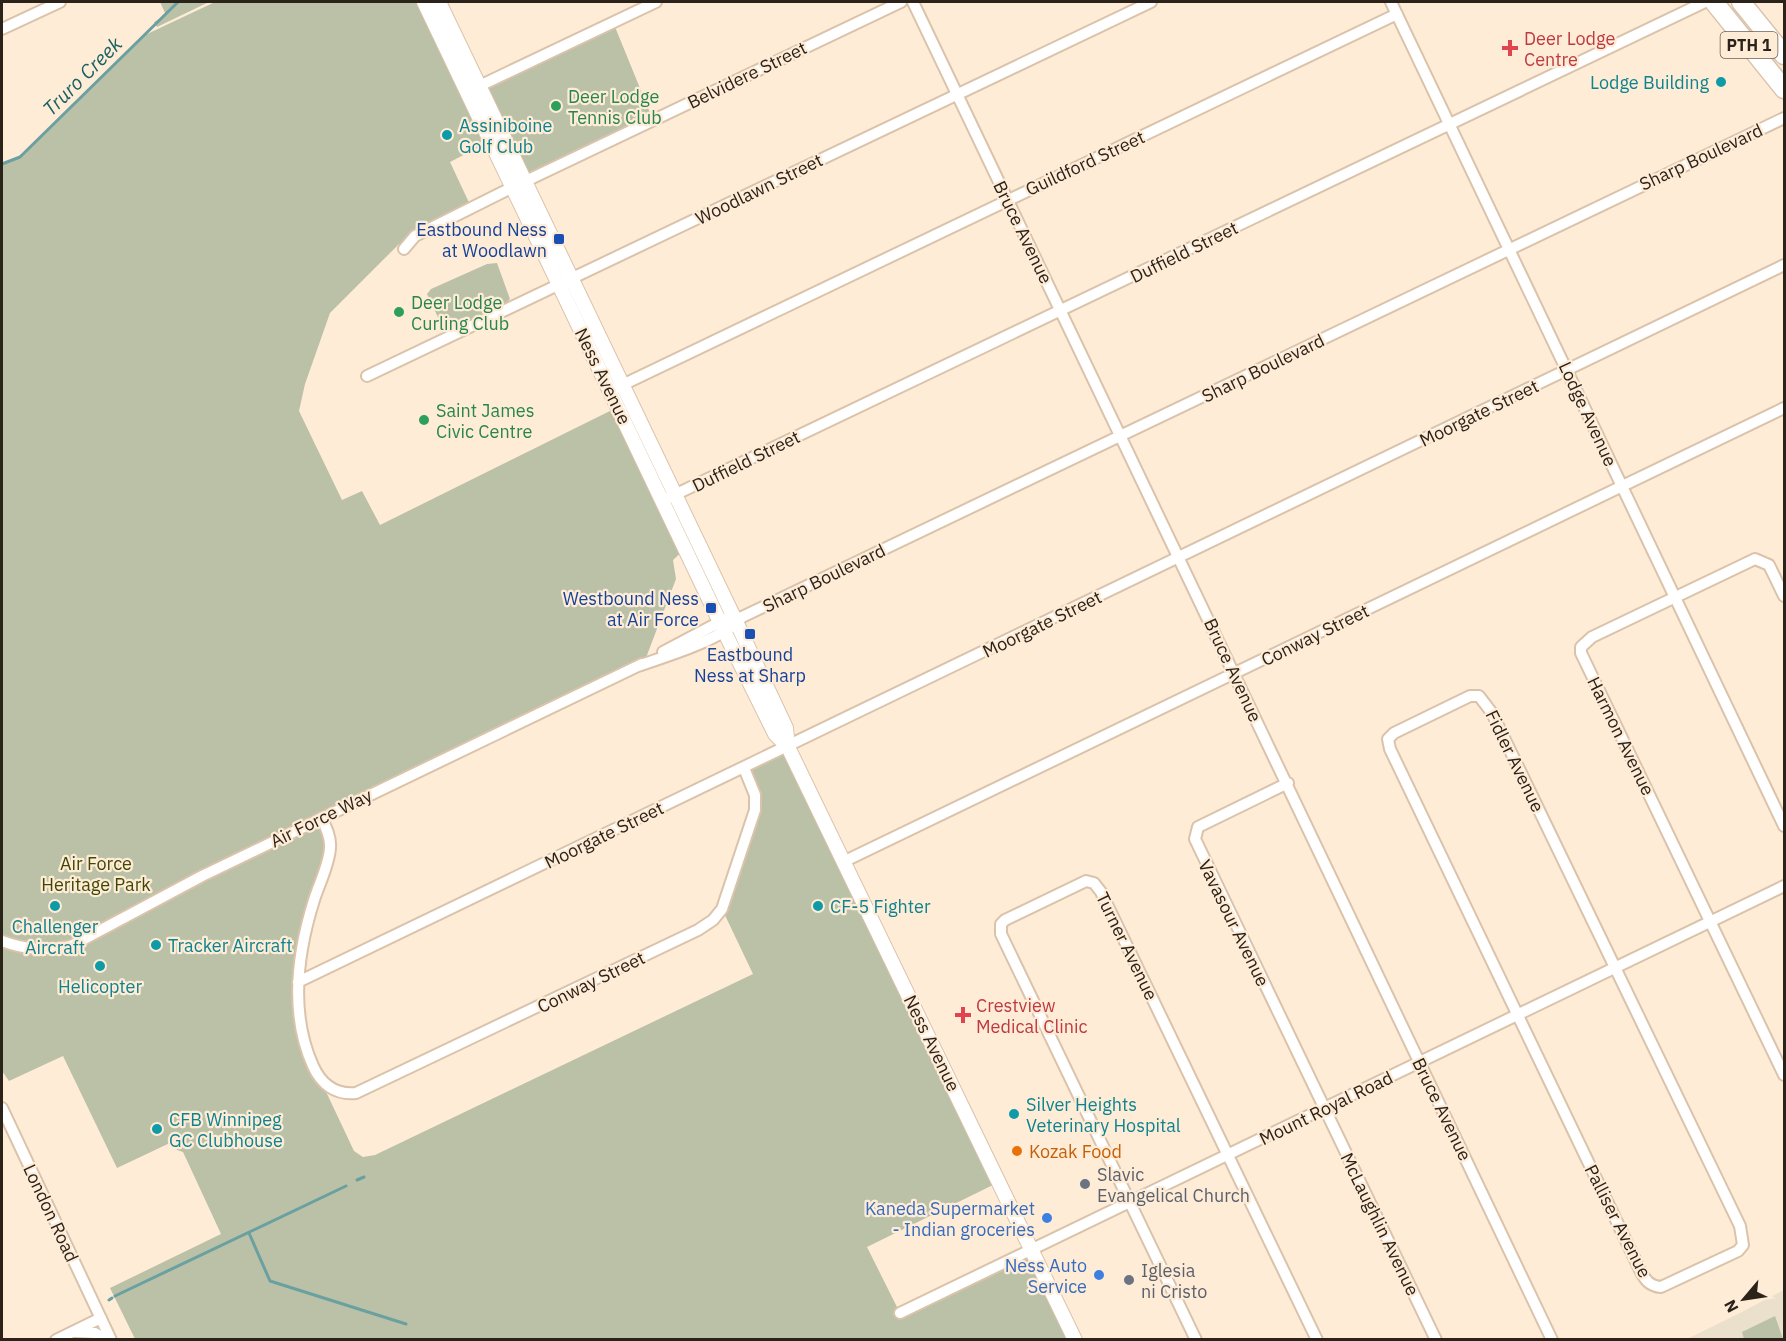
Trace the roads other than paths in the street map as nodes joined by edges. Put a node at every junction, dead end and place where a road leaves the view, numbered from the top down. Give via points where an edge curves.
1 (60, 2) edge
2 (424, 2) edge
3 (439, 2) edge
4 (656, 2) edge
5 (901, 2) edge
6 (913, 2) edge
7 (1151, 2) edge
8 (1391, 2) edge
9 (1705, 2) edge
10 (1714, 2) edge
11 (1742, 2) edge
12 (1397, 14) junction
13 (2, 29) edge
14 (1785, 55) edge
15 (473, 88) junction
16 (1785, 88) edge
17 (957, 94) junction
18 (1785, 118) edge
19 (1450, 124) junction
20 (519, 184) junction
21 (1008, 200) junction
22 (404, 249) dead end
23 (1509, 249) junction
24 (1785, 265) edge
25 (572, 278) junction
26 (559, 285) junction
27 (1061, 311) junction
28 (1567, 370) junction
29 (367, 376) dead end
30 (616, 388) junction
31 (1785, 408) edge
32 (1122, 436) junction
33 (1622, 486) junction
34 (669, 498) junction
35 (1179, 558) junction
36 (1785, 596) edge
37 (1675, 597) junction
38 (737, 619) junction
39 (722, 627) junction
40 (1234, 673) junction
41 (788, 747) junction
42 (744, 768) junction
43 (1288, 783) junction
44 (321, 818) junction
45 (1785, 826) edge
46 (845, 861) junction
47 (1785, 886) edge
48 (1712, 921) junction
49 (2, 941) edge
50 (17, 947) junction
51 (2, 948) edge
52 (1616, 968) junction
53 (298, 982) junction
54 (1519, 1014) junction
55 (1420, 1063) junction
56 (1785, 1075) edge
57 (2, 1108) edge
58 (1325, 1108) junction
59 (1227, 1155) junction
60 (1129, 1202) junction
61 (1031, 1249) junction
62 (900, 1313) dead end
63 (101, 1318) junction
64 (78, 1334) edge
65 (1552, 1339) edge
66 (56, 1340) edge
67 (109, 1340) edge
68 (1075, 1340) edge
69 (1196, 1340) edge
70 (1317, 1340) edge
71 (1436, 1340) edge

1 - 13 street
2 - 15 main road, Ness Avenue
3 - 15 main road, Ness Avenue
4 - 15 street
5 - 20 street, Belvidere Street
6 - 17 street, Bruce Avenue
7 - 17 street, Woodlawn Street
8 - 12 street, Lodge Avenue
9 - 19 street, Duffield Street
10 - 16 highway, PTH 1
11 - 14 highway, PTH 1
12 - 19 street, Lodge Avenue
12 - 21 street, Guildford Street
15 - 20 main road, Ness Avenue
17 - 21 street, Bruce Avenue
17 - 25 street, Woodlawn Street
18 - 23 street, Sharp Boulevard
19 - 23 street, Lodge Avenue
19 - 27 street, Duffield Street
20 - 22 street, Belvidere Street via 415,236
20 - 25 main road, Ness Avenue
20 - 26 main road, Ness Avenue
21 - 27 street, Bruce Avenue
21 - 30 street, Guildford Street
23 - 28 street, Lodge Avenue
23 - 32 street, Sharp Boulevard
24 - 28 street, Moorgate Street
25 - 26 street, Woodlawn Street
25 - 30 main road, Ness Avenue
26 - 29 street, Woodlawn Street
26 - 30 main road, Ness Avenue
27 - 32 street, Bruce Avenue
27 - 34 street, Duffield Street
28 - 33 street, Lodge Avenue
28 - 35 street, Moorgate Street
30 - 34 main road, Ness Avenue
31 - 33 street, Conway Street
32 - 35 street, Bruce Avenue
32 - 38 street, Sharp Boulevard
33 - 37 street, Lodge Avenue
33 - 40 street, Conway Street
34 - 38 main road, Ness Avenue
34 - 39 main road, Ness Avenue
35 - 40 street, Bruce Avenue
35 - 41 street, Moorgate Street
36 - 37 street via 1769,565 1755,559
37 - 45 street, Lodge Avenue
37 - 48 street, Harmon Avenue via 1592,637 1581,647 1581,653
38 - 39 street, Air Force Way
38 - 41 main road, Ness Avenue via 786,728
39 - 41 main road, Ness Avenue via 775,734
39 - 44 street, Air Force Way
40 - 43 street, Bruce Avenue
40 - 46 street, Conway Street
41 - 42 street, Moorgate Street
41 - 46 main road, Ness Avenue
42 - 53 street, Moorgate Street
42 - 53 street, Conway Street via 755,795 755,810 722,909 707,925 367,1089 345,1093 320,1079 302,1035
43 - 55 street, Bruce Avenue
43 - 58 street, Vavasour Avenue via 1198,827 1195,839
44 - 50 street, Air Force Way via 71,946 51,950
44 - 53 street via 330,849 309,918
46 - 61 main road, Ness Avenue
47 - 48 street, Mount Royal Road
48 - 52 street, Mount Royal Road
48 - 56 street
49 - 50 street, Air Force Way
50 - 51 street
52 - 54 street, Mount Royal Road
52 - 54 street, Palliser Avenue via 1740,1226 1743,1238 1738,1251 1711,1265 1661,1287 1646,1281
52 - 54 street, Fidler Avenue via 1490,708 1479,696 1470,696 1388,738
54 - 55 street, Mount Royal Road
55 - 58 street, Mount Royal Road
55 - 65 street, Bruce Avenue
57 - 63 street, London Road
58 - 59 street, Mount Royal Road
58 - 71 street, McLaughlin Avenue
59 - 60 street, Mount Royal Road
59 - 60 street, Turner Avenue via 1101,892 1091,881 1070,888 1005,920 1001,934
59 - 70 street
60 - 61 street, Mount Royal Road
60 - 69 street
61 - 62 street, Mount Royal Road
61 - 68 main road, Ness Avenue
63 - 64 street
63 - 67 street, London Road
64 - 66 street
64 - 67 street via 95,1333

